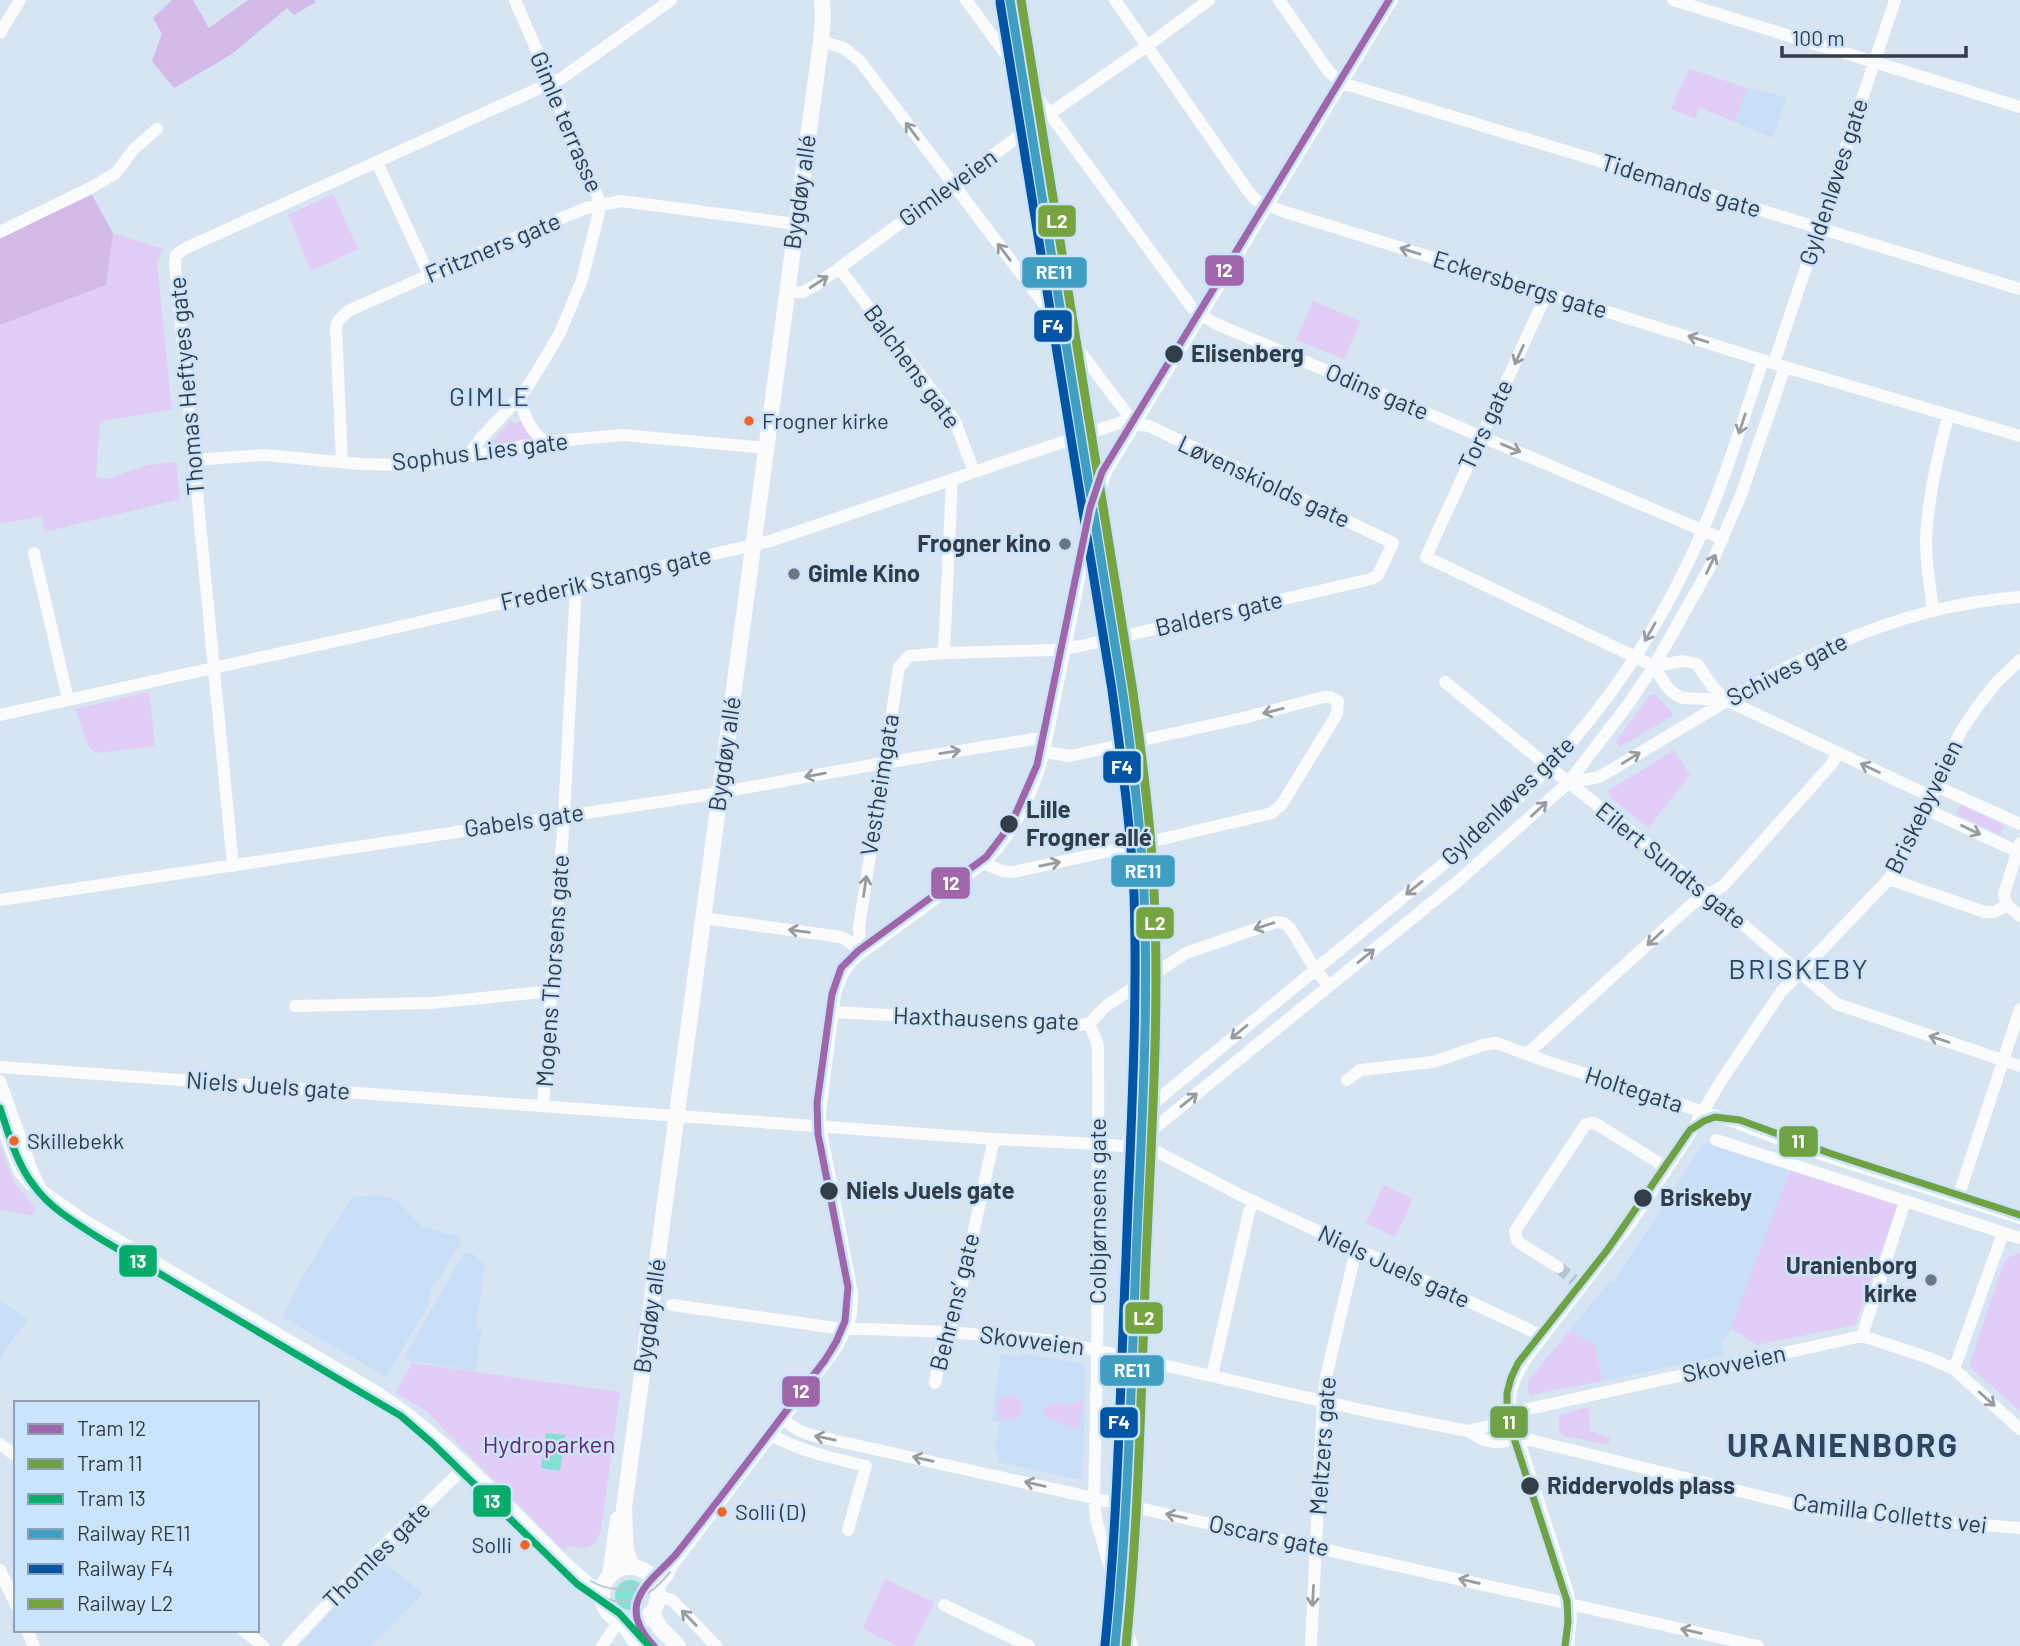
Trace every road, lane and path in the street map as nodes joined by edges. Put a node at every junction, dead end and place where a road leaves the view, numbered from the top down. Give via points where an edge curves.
1 (20, 0) edge
2 (514, 0) edge
3 (671, 0) edge
4 (822, 0) edge
5 (966, 0) edge
6 (1115, 0) edge
7 (1209, 0) edge
8 (1279, 0) edge
9 (1392, 0) edge
10 (1673, 0) edge
11 (1895, 0) edge
12 (1688, 2) edge
13 (0, 33) edge
14 (821, 41) junction
15 (1147, 46) junction
16 (1874, 61) junction
17 (551, 83) junction
18 (1342, 83) junction
19 (2020, 107) edge
20 (1049, 114) junction
21 (157, 129) dead end
22 (377, 162) junction
23 (953, 185) junction
24 (601, 204) junction
25 (1268, 205) junction
26 (796, 224) junction
27 (1819, 229) junction
28 (0, 232) edge
29 (839, 268) junction
30 (429, 275) junction
31 (2020, 289) edge
32 (787, 292) junction
33 (1547, 293) junction
34 (1200, 315) junction
35 (1774, 363) junction
36 (519, 398) junction
37 (1948, 416) junction
38 (1134, 423) junction
39 (1482, 436) junction
40 (2020, 436) edge
41 (545, 442) junction
42 (766, 448) junction
43 (469, 455) junction
44 (194, 460) junction
45 (342, 462) junction
46 (974, 472) junction
47 (952, 480) junction
48 (1703, 529) junction
49 (1723, 539) junction
50 (1393, 543) joint
51 (753, 545) junction
52 (34, 553) dead end
53 (576, 586) junction
54 (2020, 597) edge
55 (1933, 610) junction
56 (1065, 649) junction
57 (944, 653) junction
58 (1635, 657) junction
59 (2020, 660) edge
60 (1654, 666) junction
61 (215, 667) junction
62 (1445, 682) dead end
63 (68, 699) junction
64 (1726, 700) junction
65 (0, 715) edge
66 (1045, 746) junction
67 (1839, 753) junction
68 (883, 763) junction
69 (1549, 767) junction
70 (1568, 783) junction
71 (720, 792) junction
72 (1931, 797) junction
73 (564, 816) junction
74 (2020, 824) edge
75 (2018, 847) edge
76 (984, 863) junction
77 (233, 866) junction
78 (1889, 880) junction
79 (1707, 895) junction
80 (0, 900) edge
81 (2007, 905) junction
82 (2020, 916) edge
83 (704, 918) junction
84 (860, 954) junction
85 (1315, 969) junction
86 (1800, 971) junction
87 (1329, 986) junction
88 (552, 991) junction
89 (295, 1006) dead end
90 (2020, 1009) edge
91 (833, 1012) junction
92 (1089, 1024) junction
93 (1527, 1054) junction
94 (2004, 1061) junction
95 (2020, 1066) edge
96 (0, 1068) edge
97 (1347, 1080) dead end
98 (0, 1082) edge
99 (543, 1105) junction
100 (1702, 1112) junction
101 (677, 1116) junction
102 (0, 1120) edge
103 (820, 1126) junction
104 (994, 1139) junction
105 (1716, 1140) dead end
106 (1099, 1144) junction
107 (1128, 1146) junction
108 (1144, 1149) junction
109 (1667, 1168) junction
110 (41, 1190) junction
111 (1958, 1198) junction
112 (1254, 1201) junction
113 (1905, 1201) junction
114 (2020, 1218) edge
115 (2003, 1233) junction
116 (2020, 1238) edge
117 (1356, 1250) junction
118 (1558, 1267) tunnel mouth
119 (672, 1305) dead end
120 (846, 1329) junction
121 (948, 1332) junction
122 (1862, 1336) junction
123 (1542, 1337) junction
124 (1098, 1349) junction
125 (1954, 1369) junction
126 (1212, 1376) junction
127 (934, 1383) dead end
128 (1323, 1402) junction
129 (1510, 1413) junction
130 (783, 1420) junction
131 (2020, 1429) edge
132 (772, 1435) junction
133 (1517, 1436) junction
134 (466, 1465) junction
135 (1094, 1498) junction
136 (624, 1508) junction
137 (2020, 1528) edge
138 (848, 1530) dead end
139 (1316, 1547) junction
140 (632, 1567) junction
141 (0, 1570) edge
142 (610, 1576) junction
143 (656, 1587) junction
144 (602, 1592) junction
145 (14, 1601) edge
146 (1570, 1604) junction
147 (944, 1605) dead end
148 (652, 1613) junction
149 (621, 1622) junction
150 (246, 1632) edge
151 (263, 1646) edge
152 (289, 1646) edge
153 (601, 1646) edge
154 (639, 1646) edge
155 (678, 1646) edge
156 (716, 1646) edge
157 (1029, 1646) edge
158 (1132, 1646) edge
159 (1311, 1646) edge
160 (1569, 1646) edge
161 (1758, 1646) edge

1 - 13 street
2 - 17 street, Gimle terrasse
3 - 17 street, Thomas Heftyes gate
4 - 14 main road, Bygdøy allé
5 - 20 street, Odins gate
6 - 15 street, Eckersbergs gate
7 - 15 street, Gimleveien
8 - 18 street via 1329,72
9 - 18 street
10 - 12 street
11 - 16 street, Gyldenløves gate
12 - 16 street
23 -> 14 street via 855,55
14 - 26 main road, Bygdøy allé
15 - 20 street, Gimleveien
15 - 25 street, Eckersbergs gate via 1248,191
16 - 19 street
16 - 27 street, Gyldenløves gate
17 - 22 street, Thomas Heftyes gate
17 - 24 street, Gimle terrasse via 561,104 562,121
18 - 25 street
18 - 27 street, Tidemands gate
20 - 23 street, Gimleveien
20 - 34 street, Odins gate
21 - 28 street via 116,173
22 - 30 street
22 - 44 street, Thomas Heftyes gate via 176,254
23 - 29 street, Gimleveien
38 -> 23 street
24 - 26 street, Fritzners gate via 621,201
24 - 30 street, Fritzners gate
24 - 36 street, Gimle terrasse via 582,280 567,318
33 -> 25 street, Eckersbergs gate
25 - 34 street
26 - 32 main road, Bygdøy allé
27 - 31 street, Tidemands gate
27 - 35 street, Gyldenløves gate
32 -> 29 street, Gimleveien via 808,290
29 - 46 street, Balchens gate via 955,421
30 - 45 street, Fritzners gate via 348,312 338,321
32 - 42 main road, Bygdøy allé
35 -> 33 street, Eckersbergs gate
33 -> 39 street, Tors gate
34 - 38 street
34 - 39 street, Odins gate
35 - 37 street, Eckersbergs gate
35 -> 48 street, Gyldenløves gate via 1734,447
35 - 49 street, Gyldenløves gate via 1741,495
36 - 41 street via 528,425
36 - 43 street, Gimle terrasse
37 - 40 street, Eckersbergs gate
37 - 55 street via 1935,468 1926,542
38 - 46 street, Frederik Stangs gate via 1109,425
38 - 50 street, Løvenskiolds gate via 1149,426
38 - 56 street via 1097,493
39 -> 48 street, Odins gate
39 - 58 street, Tors gate via 1426,558
41 - 42 street, Sophus Lies gate via 622,435
41 - 43 street, Sophus Lies gate
42 - 51 main road, Bygdøy allé
43 - 45 street, Sophus Lies gate via 408,465
44 - 45 street, Sophus Lies gate via 264,455
44 - 61 street, Thomas Heftyes gate
46 - 47 street, Frederik Stangs gate
47 - 51 street, Frederik Stangs gate
47 - 57 street
48 - 49 street, Odins gate
48 -> 58 street, Gyldenløves gate
60 -> 49 street, Gyldenløves gate
50 - 56 street, Balders gate via 1378,575 1371,579
51 - 53 street, Frederik Stangs gate
51 - 71 main road, Bygdøy allé
52 - 63 street
53 - 61 street, Frederik Stangs gate
53 - 73 street, Mogens Thorsens gate
54 - 55 street, Schives gate
55 - 64 street, Schives gate via 1815,652
56 - 57 street, Balders gate
56 - 66 street
57 - 68 street, Vestheimgata via 914,654 898,667
58 - 60 street
58 - 69 street, Gyldenløves gate
59 - 72 street, Briskebyveien via 1996,683 1961,731
60 - 64 street via 1676,696
60 - 64 street via 1683,661 1697,664
60 - 70 street, Gyldenløves gate
61 - 63 street, Frederik Stangs gate
61 - 77 street, Thomas Heftyes gate
62 - 69 street
63 - 65 street, Frederik Stangs gate
64 - 67 street
70 -> 64 street, Schives gate via 1599,777
68 -> 66 street, Gabels gate via 1034,739
66 - 76 street via 1025,803
76 -> 66 street via 1013,872 1272,813 1337,713 1338,701 1324,697 1070,756
72 -> 67 street
67 - 79 street via 1723,886
68 -> 71 street, Gabels gate
84 -> 68 street, Vestheimgata via 859,927
69 - 70 street, Eilert Sundts gate
69 -> 85 street, Gyldenløves gate via 1469,843
70 - 79 street, Eilert Sundts gate
87 -> 70 street, Gyldenløves gate via 1457,882
71 - 73 street, Gabels gate
71 - 83 main road, Bygdøy allé
72 - 74 street
72 -> 75 street
72 - 78 street, Briskebyveien
73 - 77 street, Gabels gate
73 - 88 street, Mogens Thorsens gate
75 - 81 street via 2004,894
76 - 84 street
77 - 80 street, Gabels gate
78 - 81 street via 1985,912
78 - 86 street, Briskebyveien
79 - 86 street, Eilert Sundts gate
79 -> 93 street
81 - 82 street
84 -> 83 street via 841,937
83 - 101 main road, Bygdøy allé
84 - 91 street via 841,976
85 - 87 street, Haxthausens gate
85 -> 92 street, Haxthausens gate via 1290,928 1276,922 1193,949 1107,1006
85 -> 107 street, Gyldenløves gate via 1144,1111 1133,1124
94 -> 86 street, Eilert Sundts gate via 1837,1004
86 - 100 street, Briskebyveien via 1781,992
108 -> 87 street, Gyldenløves gate via 1151,1131
88 - 89 street via 431,1003
88 - 99 street, Mogens Thorsens gate
90 - 94 street
91 - 92 street, Haxthausens gate
91 - 103 street
92 - 106 street, Colbjørnsens gate via 1098,1050
93 - 97 street, Holtegata via 1495,1043 1433,1062 1360,1070
93 - 100 street, Holtegata
94 - 95 street, Eilert Sundts gate
94 - 111 street
96 - 99 street, Niels Juels gate
98 - 110 street
99 - 101 street, Niels Juels gate
100 - 109 street, Briskebyveien
100 - 111 street, Holtegata
101 - 103 street, Niels Juels gate
101 - 136 main road, Bygdøy allé
102 - 110 street via 20,1173
103 - 104 street, Niels Juels gate
103 - 120 street via 850,1280 852,1305
104 - 106 street, Niels Juels gate
104 - 121 street, Behrens’ gate
105 - 113 street
106 - 107 street, Niels Juels gate
106 - 124 street, Colbjørnsens gate
107 - 108 street, Niels Juels gate
108 - 112 street, Niels Juels gate
109 - 118 street via 1598,1125 1586,1125 1515,1231 1521,1244
109 - 123 street, Briskebyveien via 1628,1228 1578,1284
110 - 134 street via 396,1404
111 - 114 street, Holtegata
112 - 117 street, Niels Juels gate
112 - 126 street
113 - 115 street
113 - 122 street
115 - 116 street
115 - 125 street
117 - 123 street, Niels Juels gate
117 - 128 street, Meltzers gate
119 - 120 street, Skovveien
120 - 121 street, Skovveien
120 - 130 street
121 - 124 street, Skovveien via 1034,1338
121 - 127 street, Behrens’ gate
122 - 125 street
122 - 129 street, Skovveien
123 - 129 street, Briskebyveien via 1516,1375
124 - 126 street, Skovveien
124 - 135 street, Colbjørnsens gate
125 -> 131 street
126 - 128 street, Skovveien
128 - 133 street, Skovveien via 1468,1431 1505,1427
128 - 139 street, Meltzers gate
129 - 133 street, Briskebyveien
130 - 132 street
135 -> 130 street, Oscars gate via 815,1436
132 - 138 street via 809,1451 866,1466
132 - 143 street
133 - 137 street, Camilla Colletts vei via 1812,1509
133 - 146 street, Briskebyveien
134 - 144 street via 574,1571
134 - 152 street, Thomles gate
139 -> 135 street, Oscars gate
135 - 158 street, Colbjørnsens gate
136 - 140 main road, Bygdøy allé via 626,1551
136 - 142 main road, Bygdøy allé via 617,1521
146 -> 139 street, Oscars gate
139 -> 159 street, Meltzers gate
140 - 142 main road
140 - 143 main road via 643,1570
141 - 145 street
142 - 144 main road
143 - 148 main road
156 -> 143 street
144 - 149 main road via 608,1612
146 - 160 street, Briskebyveien
161 -> 146 street, Oscars gate
147 - 157 street
148 - 149 main road via 639,1622
148 - 155 main road
149 - 153 street
149 - 154 main road
150 - 151 street

